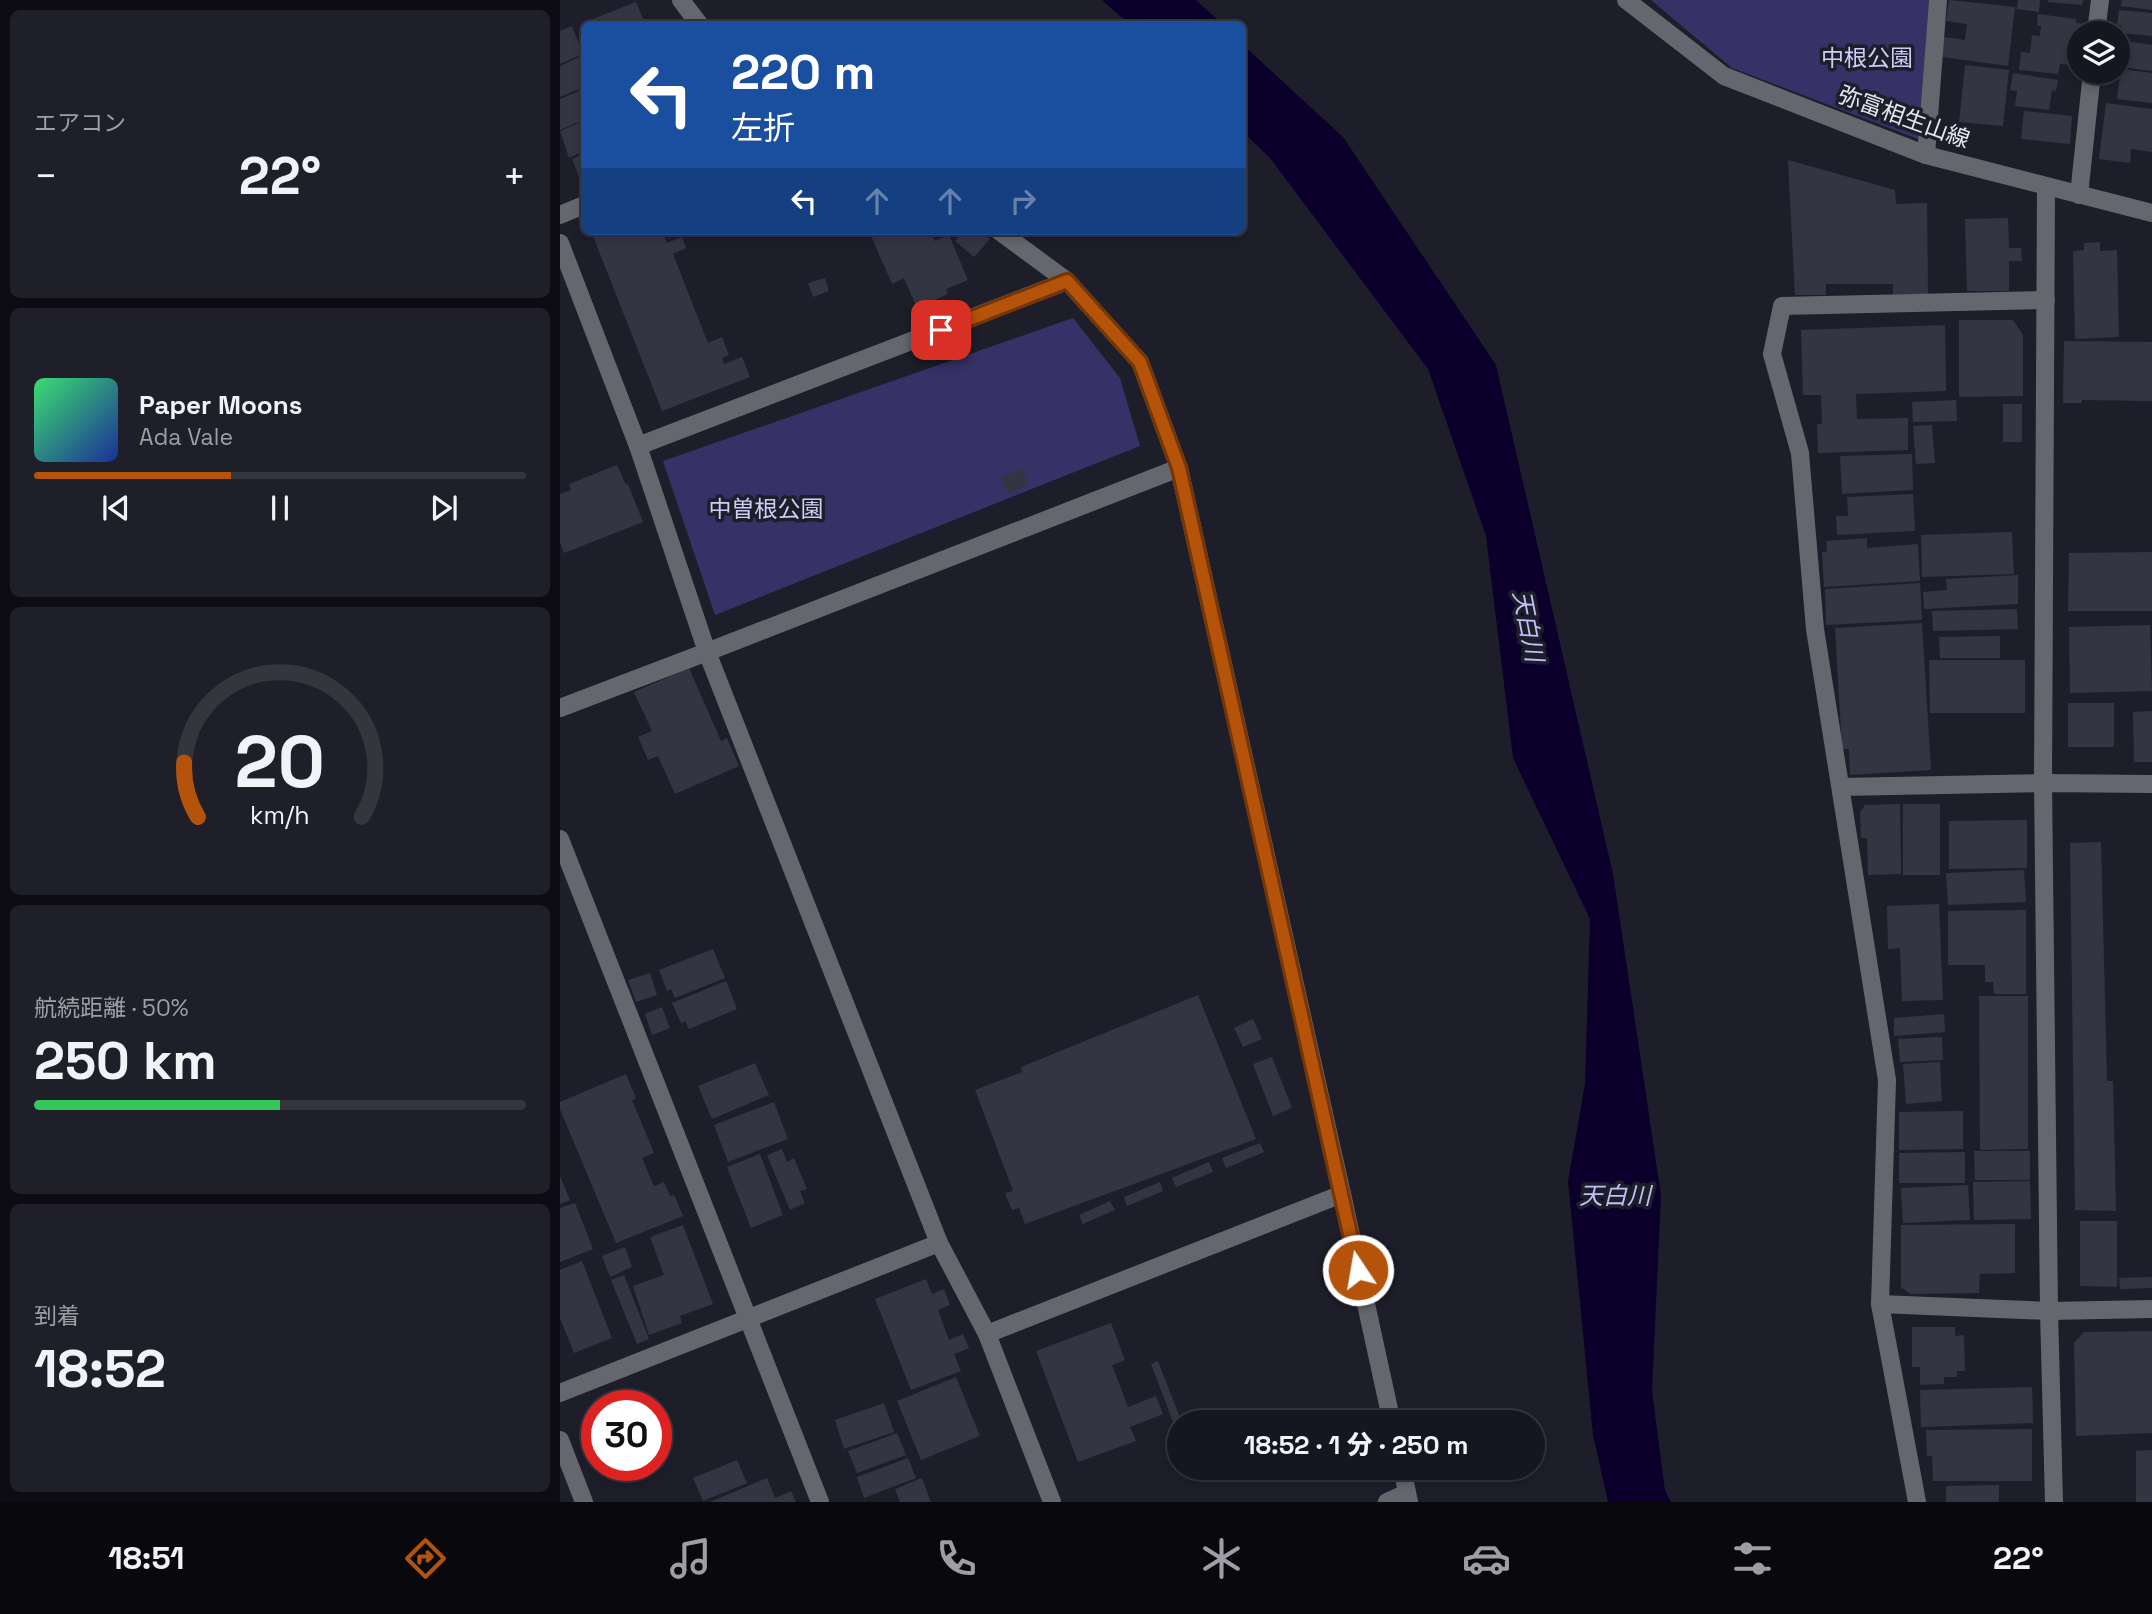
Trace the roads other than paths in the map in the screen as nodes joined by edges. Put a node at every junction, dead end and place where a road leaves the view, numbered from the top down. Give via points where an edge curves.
1 (681, 0) edge
2 (1626, 0) edge
3 (1938, 0) edge
4 (2100, 0) edge
5 (697, 21) edge
6 (2097, 21) edge
7 (2091, 84) edge
8 (1926, 155) junction
9 (2046, 187) junction
10 (2079, 195) junction
11 (581, 206) edge
12 (2152, 214) edge
13 (560, 215) edge
14 (1004, 235) edge
15 (560, 243) edge
16 (1067, 281) junction
17 (2046, 300) junction
18 (638, 446) junction
19 (1179, 468) junction
20 (707, 652) junction
21 (560, 708) edge
22 (2043, 783) junction
23 (2152, 784) edge
24 (1841, 787) junction
25 (560, 839) edge
26 (1342, 1194) junction
27 (939, 1243) junction
28 (1880, 1304) junction
29 (2152, 1309) edge
30 (2049, 1311) junction
31 (748, 1318) junction
32 (987, 1334) junction
33 (560, 1393) edge
34 (1389, 1410) edge
35 (560, 1440) edge
36 (1404, 1480) edge
37 (1408, 1498) edge
38 (584, 1502) edge
39 (820, 1502) edge
40 (1052, 1502) edge
41 (1387, 1502) edge
42 (1917, 1502) edge
43 (2054, 1502) edge

1 - 5 street
2 - 8 street, 弥富相生山線 via 1724,76
3 - 8 street
4 - 6 street
7 - 10 street
8 - 9 street, 弥富相生山線
9 - 10 street, 弥富相生山線
9 - 17 street
10 - 12 street, 弥富相生山線
11 - 13 street
14 - 16 street
15 - 18 street
16 - 18 street
16 - 19 street via 1140,362
17 - 22 street
17 - 24 street via 1782,306 1772,354 1800,453 1815,629
18 - 20 street
19 - 20 street
19 - 26 street
20 - 21 street
20 - 27 street
22 - 23 street
22 - 24 street
22 - 30 street
24 - 28 street via 1887,1080
25 - 31 street
26 - 32 street
26 - 34 street
27 - 31 street
27 - 32 street
28 - 30 street
28 - 42 street
29 - 30 street
30 - 43 street
31 - 33 street
31 - 39 street
32 - 40 street
35 - 38 street
36 - 37 street
37 - 41 street

